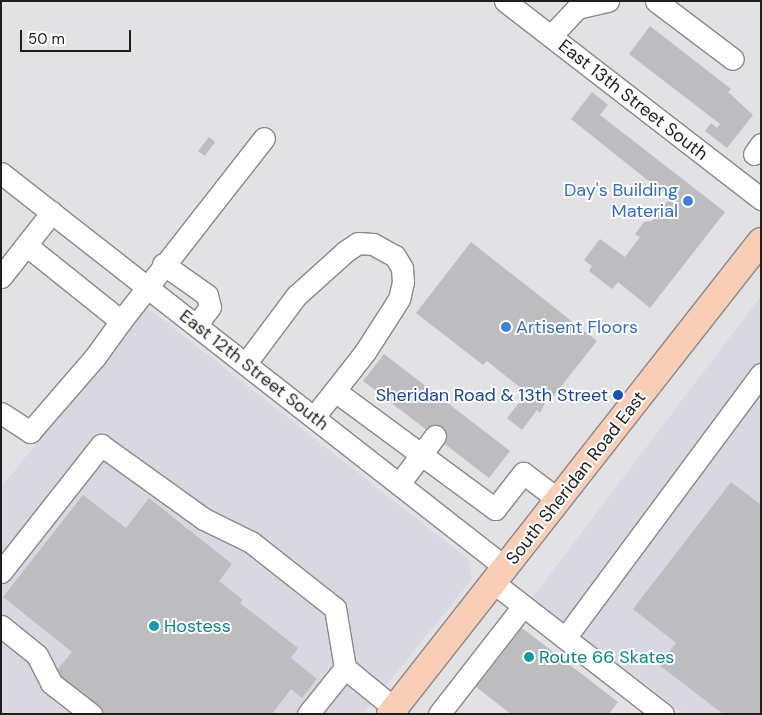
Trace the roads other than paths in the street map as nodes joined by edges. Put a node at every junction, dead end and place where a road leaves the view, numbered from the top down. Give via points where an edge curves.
1 (505, 1) edge
2 (608, 1) edge
3 (656, 1) edge
4 (551, 36) junction
5 (733, 59) dead end
6 (264, 138) dead end
7 (1, 173) edge
8 (761, 200) edge
9 (52, 212) junction
10 (761, 241) edge
11 (26, 245) junction
12 (163, 264) junction
13 (1, 276) edge
14 (146, 286) junction
15 (120, 321) junction
16 (197, 324) junction
17 (246, 363) junction
18 (761, 374) edge
19 (335, 391) junction
20 (352, 405) junction
21 (1, 413) edge
22 (314, 416) junction
23 (333, 432) junction
24 (429, 445) junction
25 (399, 484) junction
26 (558, 500) junction
27 (1, 572) edge
28 (500, 576) junction
29 (523, 606) junction
30 (1, 626) edge
31 (565, 638) junction
32 (345, 668) junction
33 (442, 710) edge
34 (649, 710) edge
35 (392, 711) edge
36 (90, 714) edge
37 (308, 714) edge

1 - 4 street, East 13th Street South
2 - 4 street via 577,8
3 - 5 street
4 - 8 street, East 13th Street South
6 - 12 street
7 - 9 street, East 12th Street South
9 - 11 street
9 - 14 street, East 12th Street South
10 - 26 main road, South Sheridan Road East
11 - 13 street
11 - 15 street
12 - 14 street
12 - 16 street via 207,295 210,307
14 - 15 street
14 - 16 street, East 12th Street South
15 - 21 street via 95,357 30,432
16 - 17 street, East 12th Street South
17 - 19 street via 296,296 322,271 358,243 373,244 395,256 402,268 401,290 387,321
17 - 22 street, East 12th Street South
18 - 31 street
19 - 20 street
19 - 22 street
20 - 23 street
20 - 24 street
22 - 23 street, East 12th Street South
23 - 25 street, East 12th Street South
24 - 25 street
24 - 26 street via 495,508 523,473
25 - 28 street, East 12th Street South
26 - 28 main road, South Sheridan Road East
27 - 32 street via 101,445 204,519 251,542 335,608
28 - 29 street, East 12th Street South
28 - 35 main road, South Sheridan Road East
29 - 31 street, East 12th Street South
29 - 33 street
30 - 36 street via 37,655 51,683
31 - 34 street, East 12th Street South
32 - 35 street
32 - 37 street

